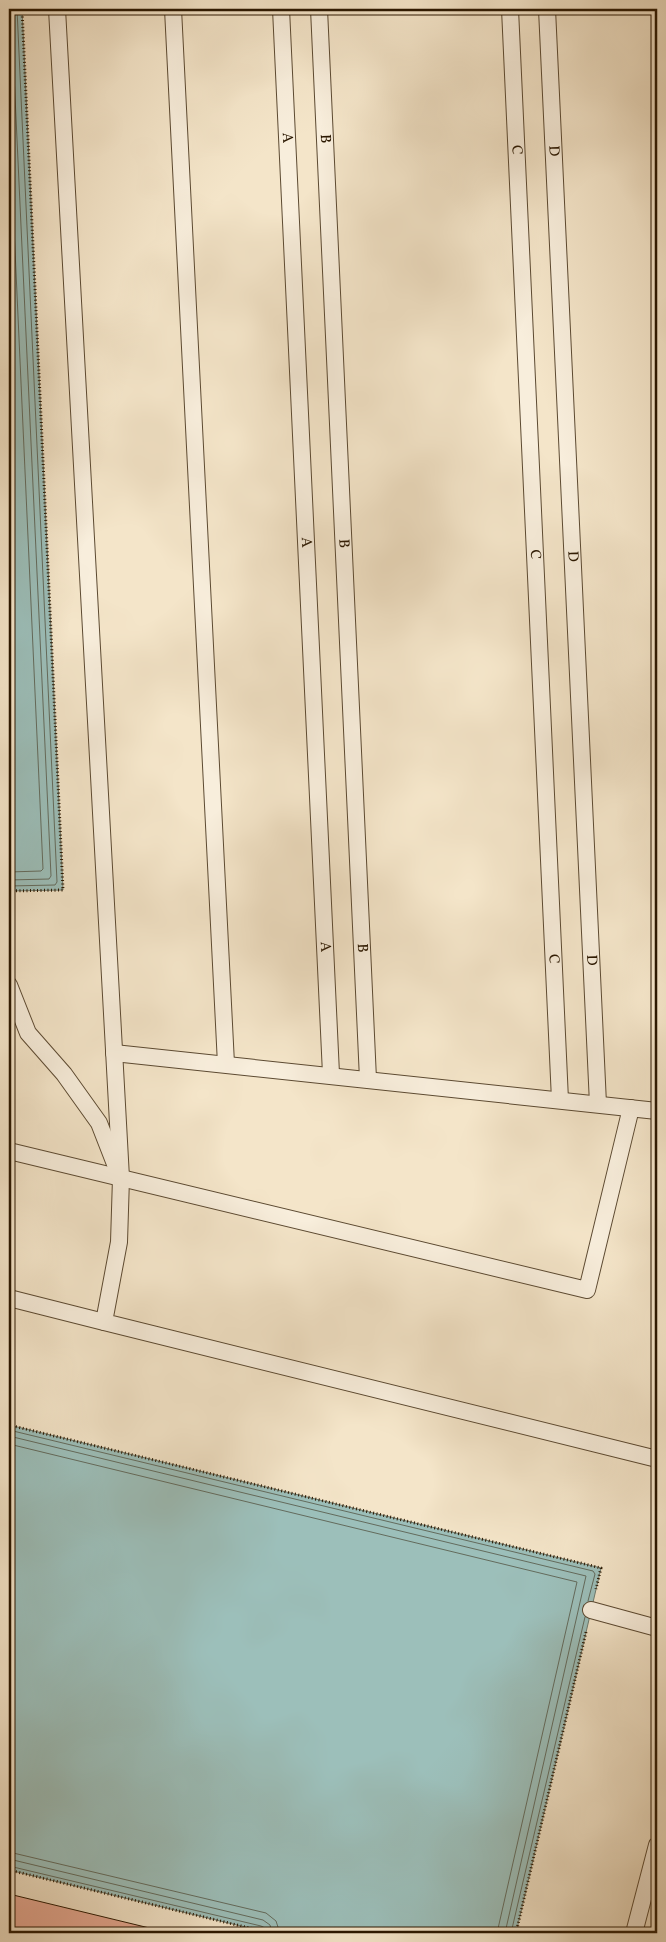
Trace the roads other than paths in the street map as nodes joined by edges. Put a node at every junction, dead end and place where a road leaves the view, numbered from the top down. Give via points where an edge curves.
1 (57, 9) edge
2 (173, 9) edge
3 (281, 9) edge
4 (319, 9) edge
5 (510, 9) edge
6 (547, 9) edge
7 (9, 985) edge
8 (114, 1053) junction
9 (226, 1064) junction
10 (330, 1074) junction
11 (368, 1079) junction
12 (560, 1100) junction
13 (598, 1104) junction
14 (631, 1108) junction
15 (657, 1111) edge
16 (9, 1151) edge
17 (120, 1178) junction
18 (9, 1298) edge
19 (104, 1322) junction
20 (657, 1459) edge
21 (591, 1610) road end
22 (657, 1628) edge
23 (657, 1845) edge
24 (634, 1933) edge

1 - 8 lane
2 - 9 lane
3 - 10 lane, A
4 - 11 lane, B
5 - 12 lane, C
6 - 13 lane, D
7 - 17 lane via 28,1033 64,1074 99,1123
8 - 9 lane
8 - 17 lane
9 - 10 lane
10 - 11 lane
11 - 12 lane
12 - 13 lane
13 - 14 lane
14 - 15 lane
14 - 17 lane via 587,1290
16 - 17 lane
17 - 19 lane via 119,1242
18 - 19 lane
19 - 20 lane
21 - 22 lane
23 - 24 lane

